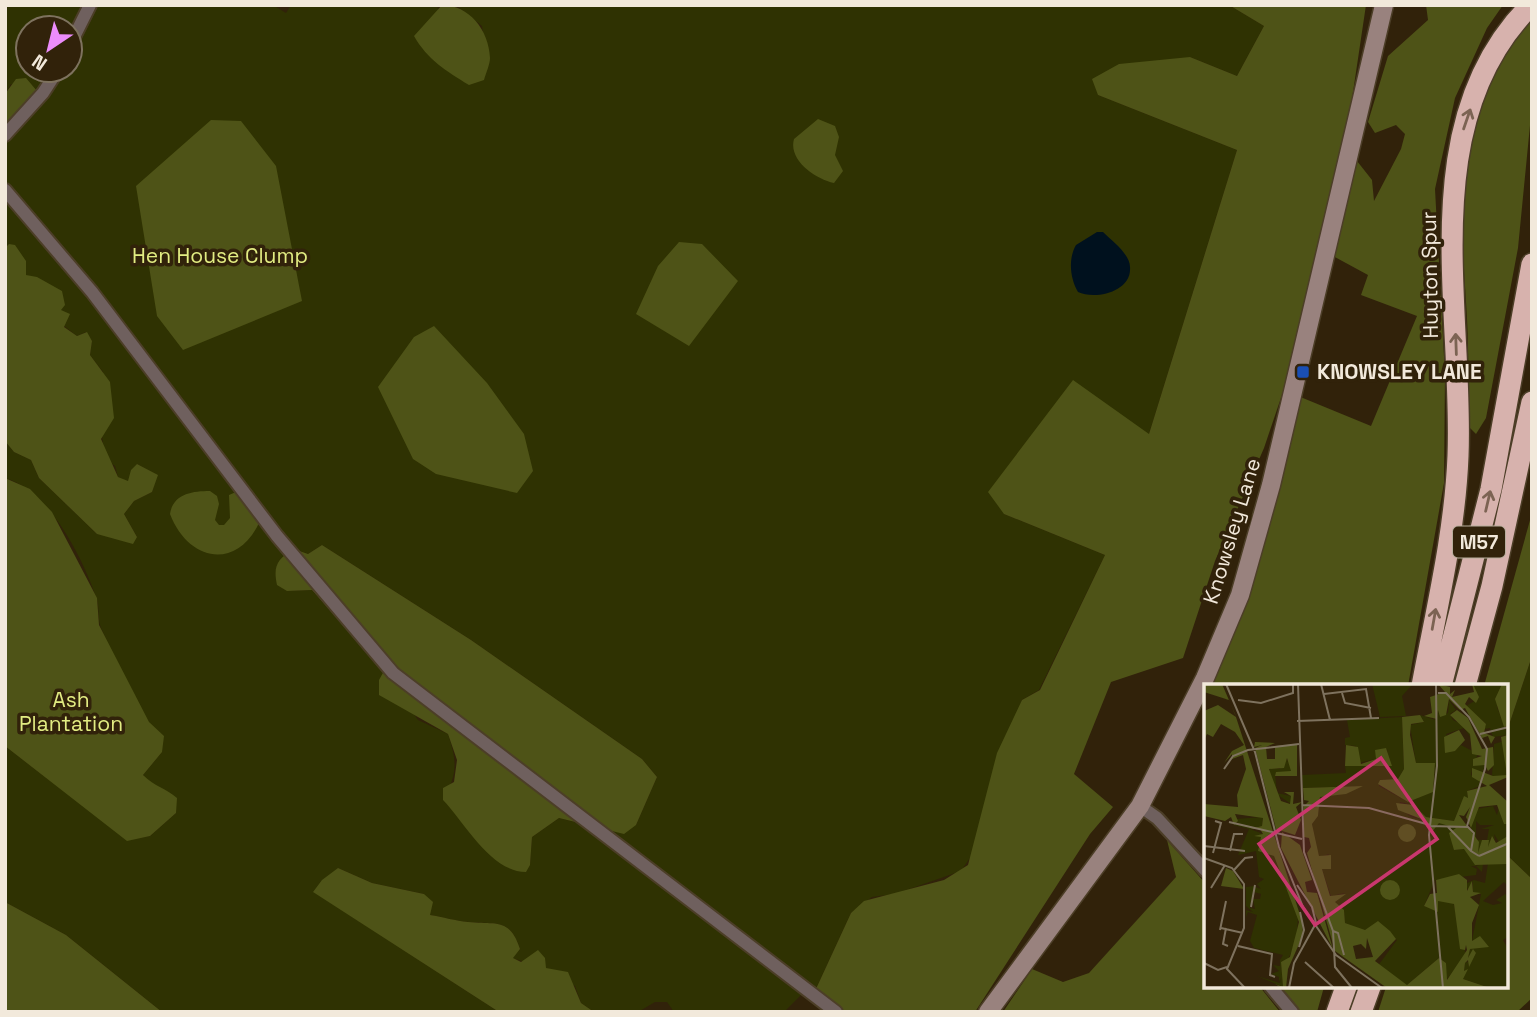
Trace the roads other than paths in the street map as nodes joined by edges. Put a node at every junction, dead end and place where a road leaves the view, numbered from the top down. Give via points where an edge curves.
1 (1384, 5) edge
2 (1527, 9) edge
3 (49, 84) edge
4 (5, 135) edge
5 (5, 190) edge
6 (1532, 264) edge
7 (1532, 402) edge
8 (1532, 427) edge
9 (1523, 452) junction
10 (1422, 684) edge
11 (1442, 684) edge
12 (1465, 684) edge
13 (1140, 806) junction
14 (1204, 869) edge
15 (1273, 989) edge
16 (1345, 989) edge
17 (1369, 989) edge
18 (1291, 1011) edge
19 (836, 1012) edge
20 (988, 1012) edge
21 (1336, 1012) edge
22 (1361, 1012) edge

1 - 13 main road, Knowsley Lane via 1271,485 1240,595 1205,678
10 -> 2 highway, Huyton Spur / M57 via 1451,526 1458,457 1452,226 1455,168 1464,122 1484,75
3 - 4 street
5 - 19 street via 92,292 276,536 393,673
11 -> 6 highway, M57 via 1491,489
7 - 9 highway, M57
8 - 9 highway, M57
9 - 12 highway, M57
13 - 14 street
13 - 20 main road, Knowsley Lane
15 - 18 street
16 - 21 highway
17 - 22 highway

